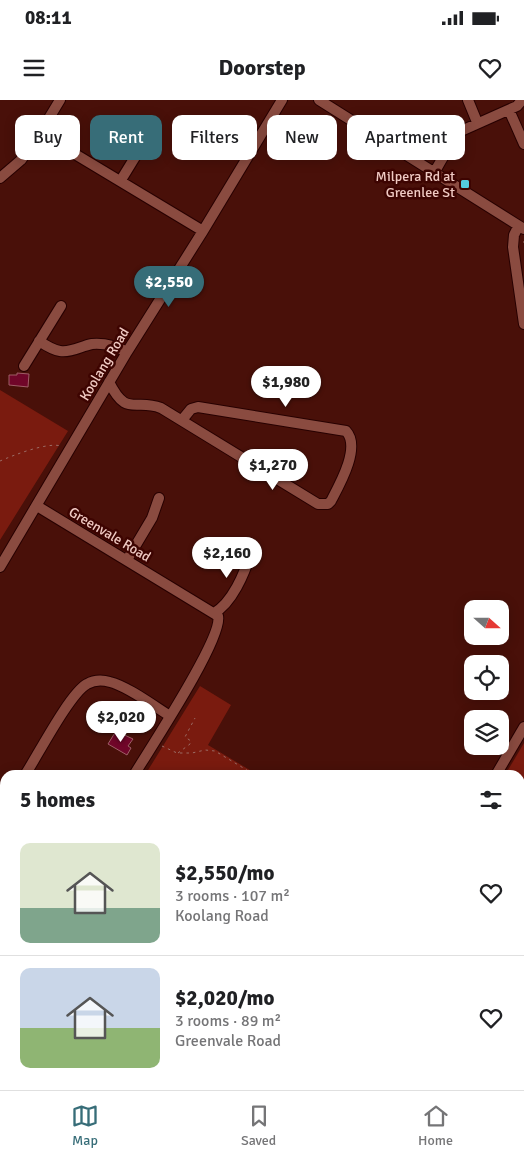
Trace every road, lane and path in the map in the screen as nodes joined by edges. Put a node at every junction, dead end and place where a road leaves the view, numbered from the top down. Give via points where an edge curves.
1 (60, 100) edge
2 (282, 100) edge
3 (319, 100) edge
4 (468, 100) edge
5 (522, 100) edge
6 (509, 110) junction
7 (51, 115) edge
8 (477, 122) junction
9 (524, 144) edge
10 (80, 156) edge
11 (21, 160) edge
12 (133, 160) edge
13 (434, 173) junction
14 (0, 178) edge
15 (121, 180) junction
16 (521, 228) edge
17 (203, 231) junction
18 (61, 306) dead end
19 (524, 324) edge
20 (38, 341) junction
21 (127, 352) junction
22 (24, 366) dead end
23 (109, 382) junction
24 (182, 420) junction
25 (70, 449) junction
26 (0, 461) edge
27 (159, 498) dead end
28 (37, 506) junction
29 (250, 554) dead end
30 (127, 560) junction
31 (0, 567) edge
32 (214, 613) junction
33 (170, 716) junction
34 (196, 718) dead end
35 (524, 727) edge
36 (154, 742) junction
37 (177, 753) junction
38 (29, 770) edge
39 (137, 770) edge
40 (247, 770) edge
41 (499, 770) edge

1 - 7 street
2 - 17 street, Koolang Road
3 - 13 street
4 - 8 street
5 - 6 street
6 - 8 street
6 - 9 street
8 - 13 street via 457,135
10 - 15 street
11 - 14 street
12 - 15 street
13 - 16 street
15 - 17 street
16 - 19 street via 514,235 513,247
17 - 21 street, Koolang Road
18 - 20 street
20 - 21 street via 60,351 101,344
20 - 22 street
21 - 23 street, Koolang Road
23 - 24 street via 126,403 158,406
23 - 25 street, Koolang Road
24 - 24 street via 318,504 331,501 347,470 351,440 346,430 198,407 191,409
25 - 26 path via 51,445
25 - 28 street, Koolang Road
27 - 30 street via 152,518
28 - 30 street, Greenvale Road
28 - 31 street, Koolang Road
29 - 32 street via 246,570 228,601
30 - 32 street, Greenvale Road
32 - 33 street via 219,622 210,648
33 - 36 street
33 - 38 street via 115,684 92,681 73,696
34 - 37 path via 185,737 191,741 190,744
35 - 41 street
36 - 37 path
36 - 39 street
37 - 40 path via 215,751

